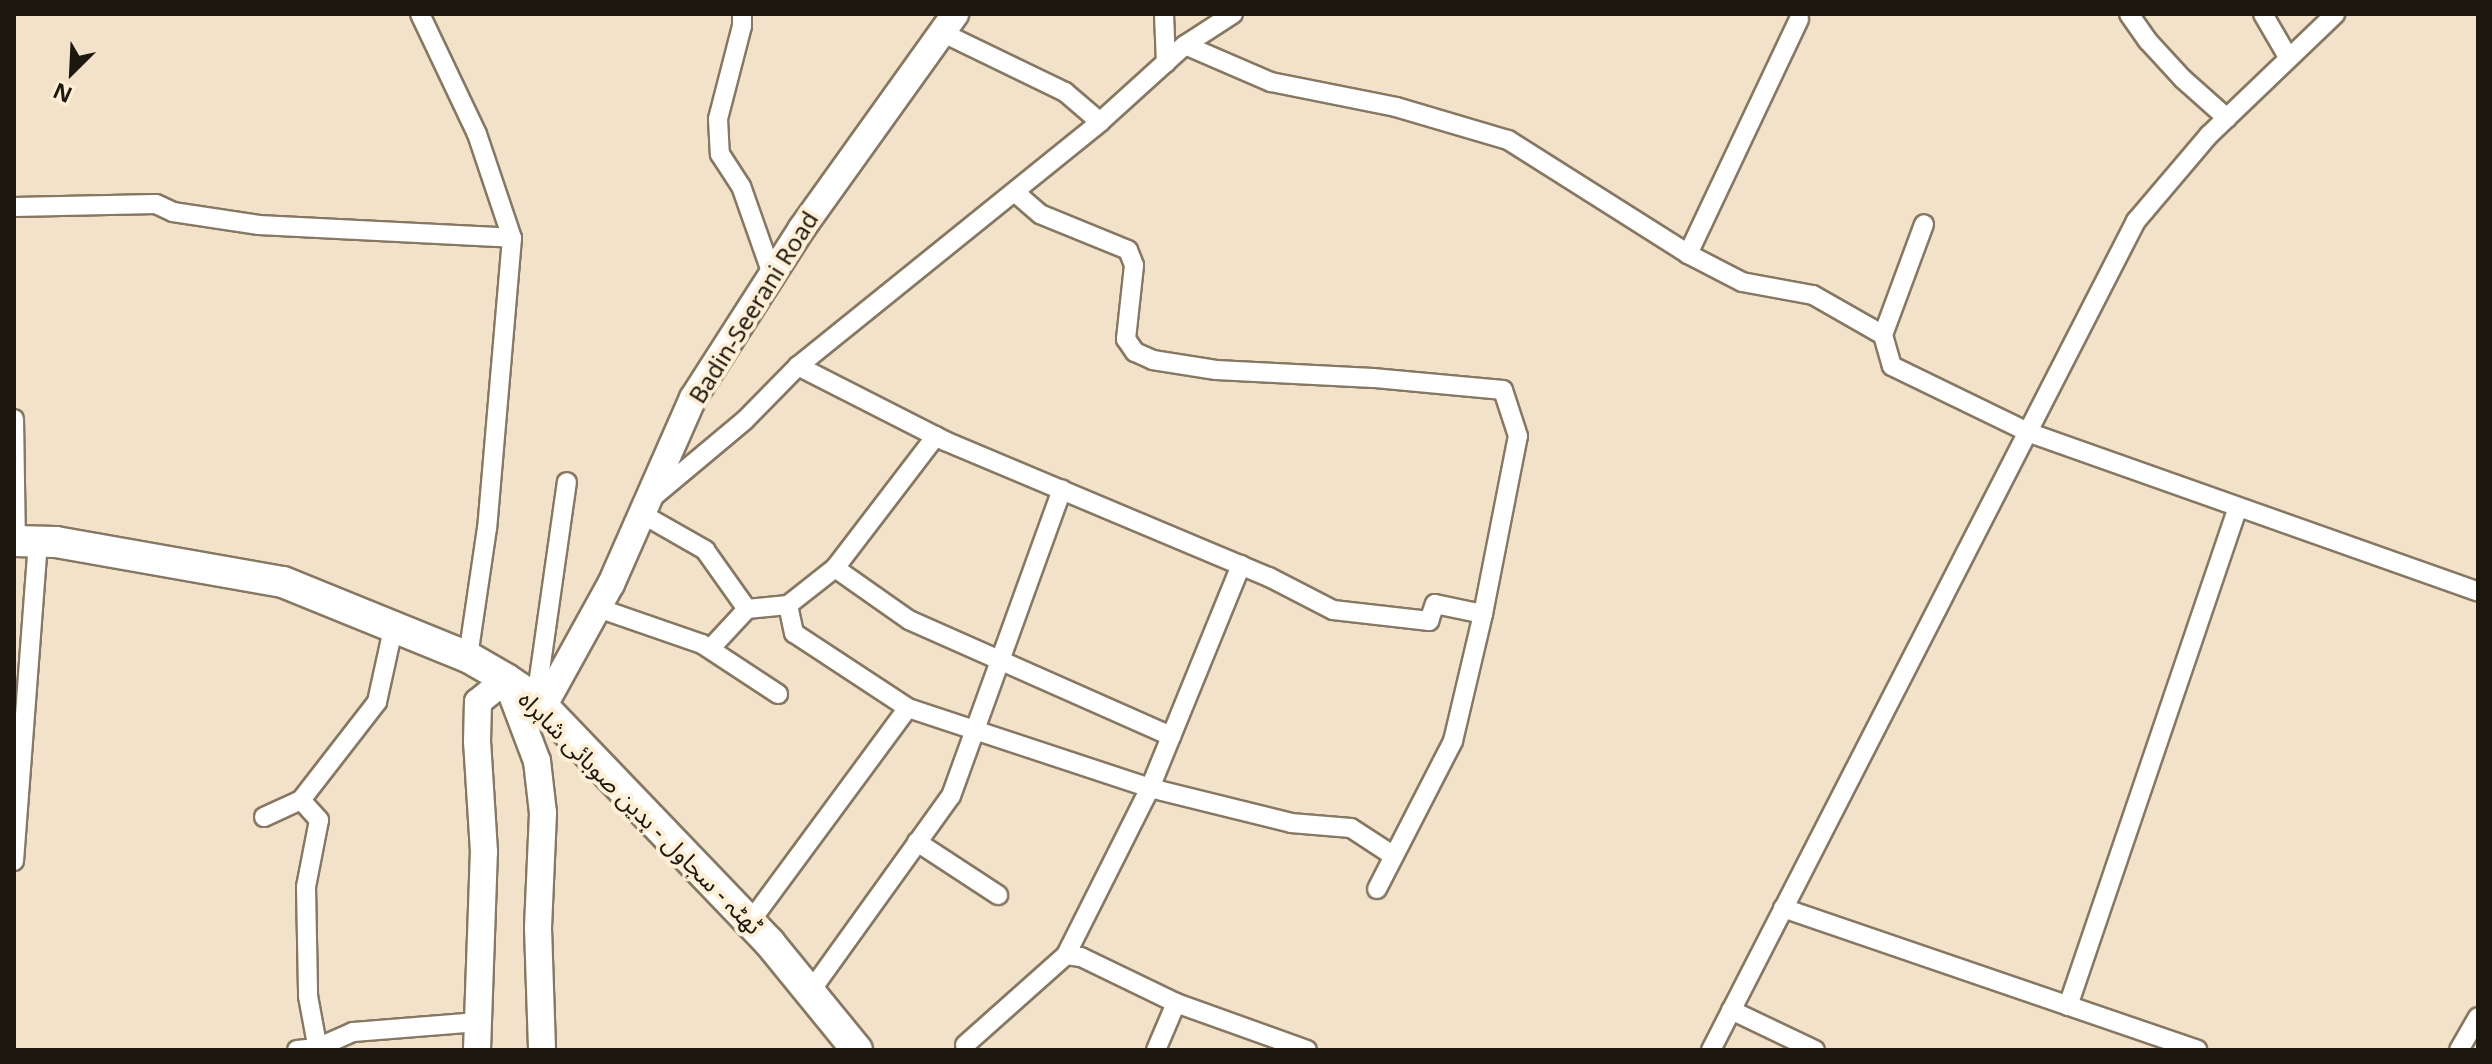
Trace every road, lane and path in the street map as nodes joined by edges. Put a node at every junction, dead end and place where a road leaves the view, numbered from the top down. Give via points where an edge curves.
1 (420, 14) edge
2 (742, 14) edge
3 (1164, 14) edge
4 (1233, 14) edge
5 (2129, 14) edge
6 (2263, 14) edge
7 (2335, 14) edge
8 (1799, 19) dead end
9 (948, 23) edge
10 (1185, 45) junction
11 (2288, 57) junction
12 (1166, 63) junction
13 (2227, 118) junction
14 (1100, 122) junction
15 (1015, 192) junction
16 (14, 207) edge
17 (1924, 224) dead end
18 (512, 238) junction
19 (1688, 254) junction
20 (772, 274) junction
21 (1883, 335) junction
22 (798, 366) junction
23 (14, 419) edge
24 (2030, 433) junction
25 (936, 436) junction
26 (567, 482) dead end
27 (1062, 489) junction
28 (646, 506) junction
29 (2238, 507) junction
30 (23, 541) edge
31 (1241, 565) junction
32 (835, 568) junction
33 (2478, 592) edge
34 (788, 605) junction
35 (598, 608) junction
36 (747, 609) junction
37 (1483, 614) junction
38 (394, 625) junction
39 (710, 649) junction
40 (468, 657) junction
41 (1000, 660) junction
42 (506, 679) junction
43 (778, 694) dead end
44 (540, 703) junction
45 (908, 708) junction
46 (974, 731) junction
47 (1171, 736) junction
48 (1150, 788) junction
49 (301, 800) junction
50 (264, 817) dead end
51 (917, 842) junction
52 (1394, 856) junction
53 (14, 861) edge
54 (1377, 889) dead end
55 (998, 895) dead end
56 (1783, 908) junction
57 (750, 922) junction
58 (1066, 955) junction
59 (810, 992) junction
60 (1176, 1003) junction
61 (2068, 1006) junction
62 (1731, 1010) junction
63 (2478, 1017) edge
64 (476, 1022) junction
65 (965, 1045) dead end
66 (318, 1049) edge
67 (297, 1050) edge
68 (477, 1050) edge
69 (542, 1050) edge
70 (857, 1050) edge
71 (1156, 1050) edge
72 (1307, 1050) edge
73 (1711, 1050) edge
74 (1815, 1050) edge
75 (2197, 1050) edge
76 (2459, 1050) edge

1 - 18 street via 477,134
2 - 20 street via 718,119 720,154 741,186
3 - 12 street
4 - 10 street
5 - 13 street via 2183,79
6 - 11 street
7 - 11 street
8 - 19 street
9 - 14 street via 1065,92
9 - 20 street, Badin-Seerani Road
10 - 12 street
10 - 19 street via 1271,82 1396,107 1508,140
11 - 13 street
12 - 14 street
13 - 24 street via 2136,221
14 - 15 street
15 - 22 street
15 - 37 street via 1040,214 1128,250 1134,265 1126,339 1135,352 1153,360 1216,370 1503,390 1518,436
16 - 18 street via 156,204 173,212 259,225
17 - 21 street
18 - 40 street via 487,528
19 - 21 street via 1742,282 1813,295
20 - 28 street, Badin-Seerani Road via 693,398
21 - 24 street via 1892,366
22 - 25 street
22 - 28 street
23 - 30 street
24 - 29 street
24 - 56 street
25 - 27 street
25 - 32 street
26 - 44 street
27 - 31 street
27 - 41 street
28 - 35 street, Badin-Seerani Road
28 - 36 street via 705,550
29 - 33 street
29 - 61 street
30 - 38 main road, ٹھٹہ - سجاول - بدین صوبائی شاہراہ via 283,582
30 - 53 street
31 - 37 street via 1333,610 1429,621 1435,604
31 - 47 street
32 - 34 street
32 - 41 street via 909,620
34 - 36 street
34 - 45 street via 794,633
35 - 39 street
35 - 44 street, Badin-Seerani Road
36 - 39 street
37 - 52 street via 1453,741
38 - 40 main road, ٹھٹہ - سجاول - بدین صوبائی شاہراہ
38 - 49 street via 377,702
39 - 43 street
40 - 42 main road, ٹھٹہ - سجاول - بدین صوبائی شاہراہ
41 - 46 street
41 - 47 street
42 - 44 main road, ٹھٹہ - سجاول - بدین صوبائی شاہراہ
42 - 64 street via 478,702 484,852
42 - 69 street via 537,761 543,813 538,928
44 - 57 main road, ٹھٹہ - سجاول - بدین صوبائی شاہراہ
45 - 46 street
45 - 57 street
46 - 48 street
46 - 51 street via 951,796
47 - 48 street
48 - 52 street via 1291,823 1351,828
48 - 58 street
49 - 50 street
49 - 66 street via 319,820 306,887 308,996
51 - 55 street
51 - 59 street
52 - 54 street
56 - 61 street
56 - 62 street
57 - 59 main road, ٹھٹہ - سجاول - بدین صوبائی شاہراہ
58 - 60 street via 1081,957
58 - 65 street
59 - 70 main road, ٹھٹہ - سجاول - بدین صوبائی شاہراہ
60 - 71 street
60 - 72 street
61 - 75 street
62 - 73 street
62 - 74 street
63 - 76 street
64 - 66 street via 353,1032
64 - 68 street
66 - 67 street

